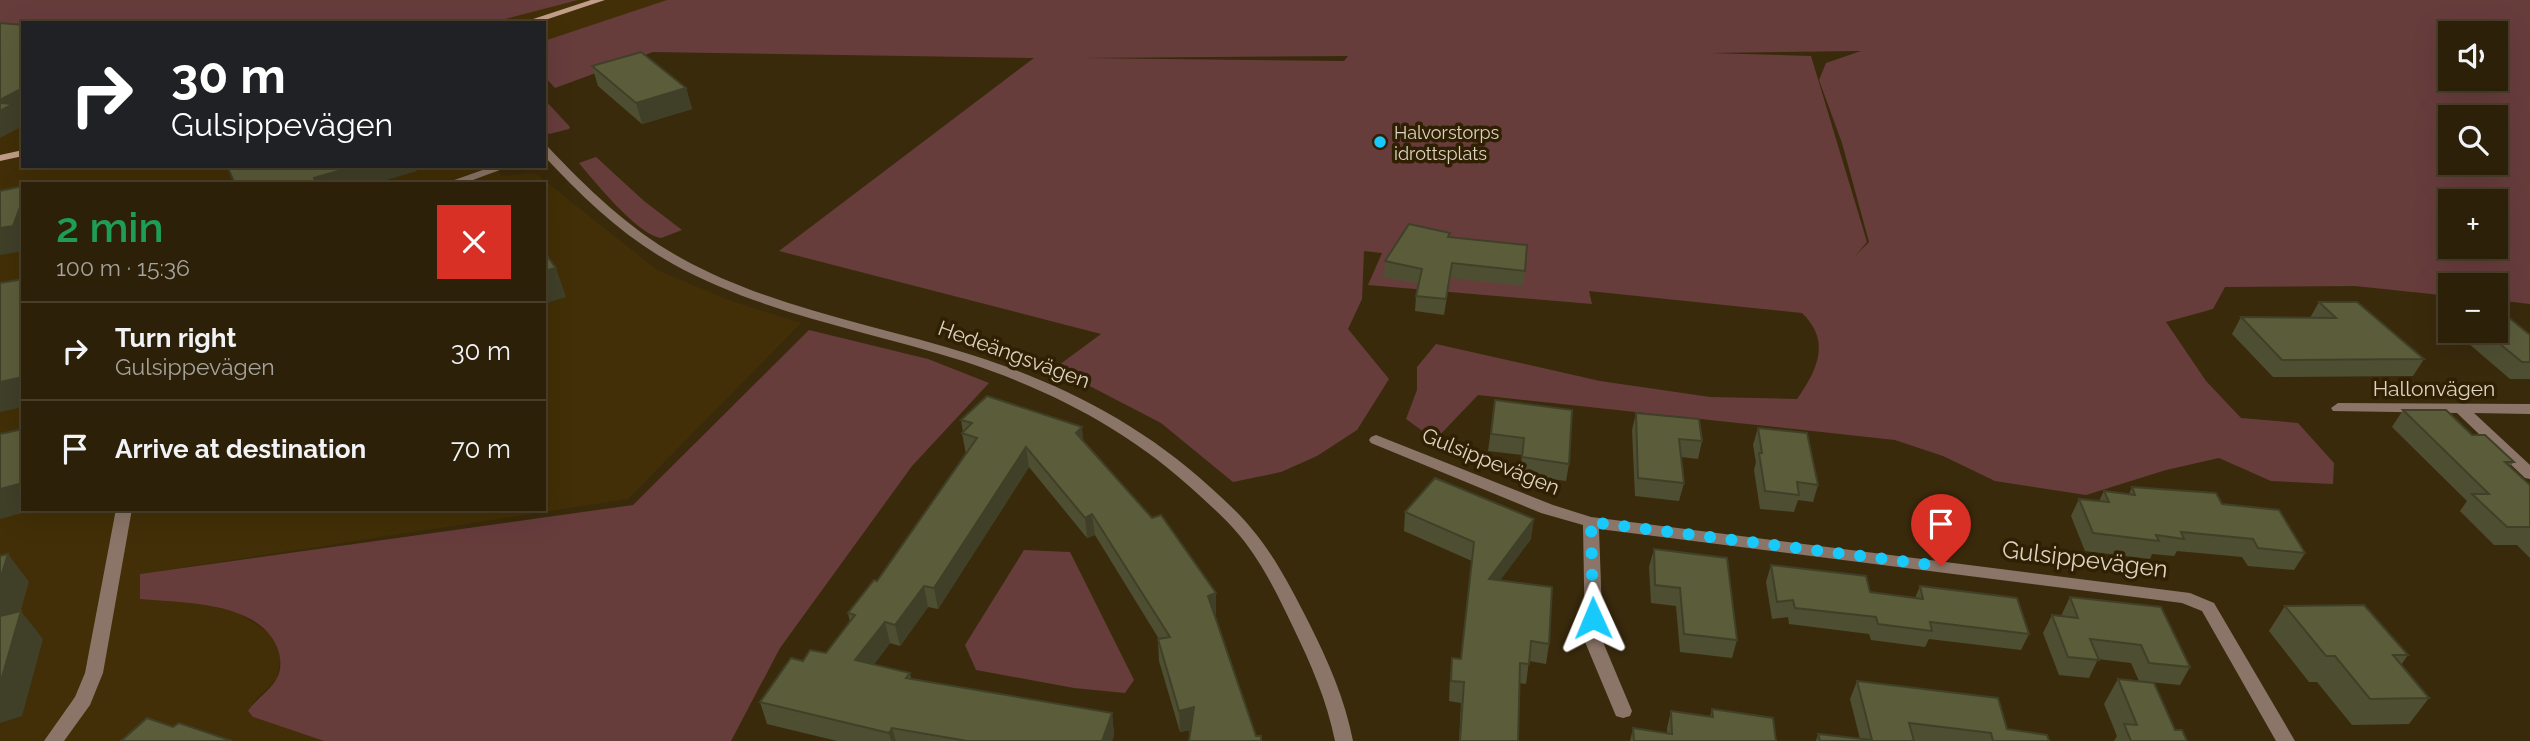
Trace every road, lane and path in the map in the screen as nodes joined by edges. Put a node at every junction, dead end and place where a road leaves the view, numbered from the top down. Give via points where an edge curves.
1 (600, 0) edge
2 (532, 21) edge
3 (21, 153) edge
4 (546, 153) edge
5 (0, 158) edge
6 (500, 168) edge
7 (455, 182) edge
8 (2337, 408) dead end
9 (2461, 409) junction
10 (2530, 409) edge
11 (1376, 440) dead end
12 (2530, 474) edge
13 (124, 511) edge
14 (1591, 522) junction
15 (1623, 711) dead end
16 (53, 741) edge
17 (1344, 741) edge
18 (2287, 741) edge

1 - 2 street
3 - 5 street
4 - 17 street, Hedeängsvägen via 632,233 679,262 732,287 807,313 966,358 1059,391 1105,414 1153,447 1246,532 1316,655
6 - 7 street
8 - 9 street, Hallonvägen
9 - 10 street, Hallonvägen
9 - 12 street
11 - 14 street, Gulsippevägen via 1547,509
13 - 16 street via 94,673 83,700
14 - 15 street via 1594,642
14 - 18 street, Gulsippevägen via 2184,597 2208,607

